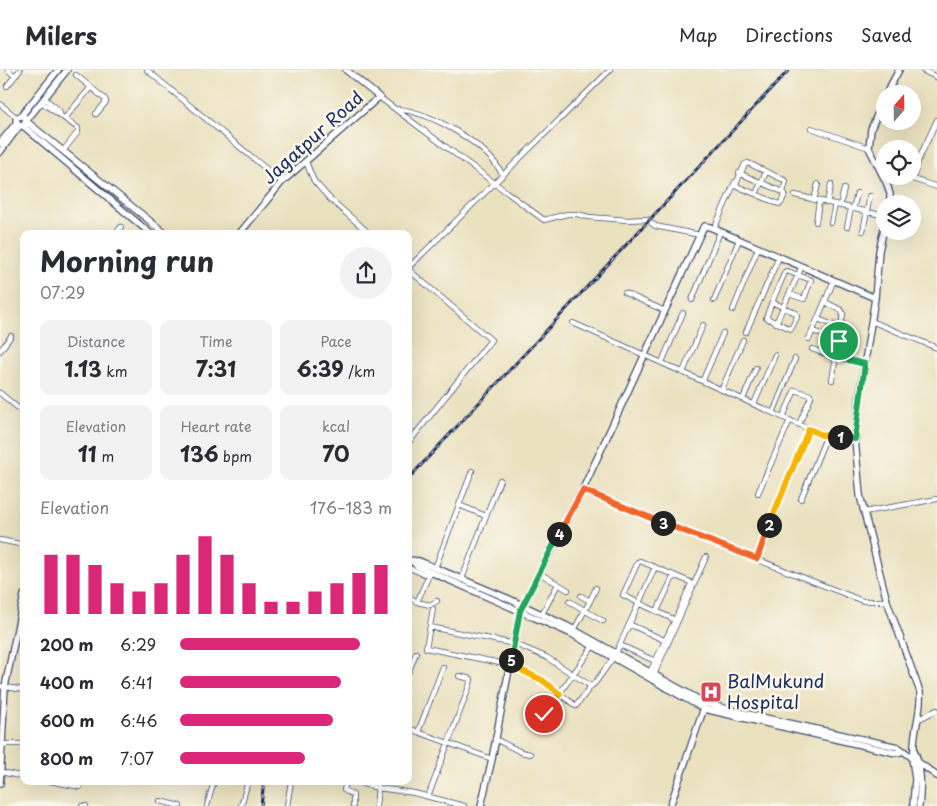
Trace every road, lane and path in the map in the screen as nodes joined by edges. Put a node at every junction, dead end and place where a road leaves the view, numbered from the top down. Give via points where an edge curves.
1 (8, 70) edge
2 (20, 70) edge
3 (58, 70) edge
4 (67, 70) edge
5 (147, 70) edge
6 (346, 70) edge
7 (610, 70) edge
8 (899, 70) edge
9 (922, 70) edge
10 (76, 75) dead end
11 (15, 76) junction
12 (936, 77) dead end
13 (891, 85) edge
14 (7, 86) dead end
15 (91, 87) junction
16 (380, 98) junction
17 (43, 100) junction
18 (0, 104) edge
19 (396, 109) junction
20 (96, 114) dead end
21 (65, 118) junction
22 (876, 119) edge
23 (937, 120) edge
24 (21, 121) junction
25 (811, 128) dead end
26 (0, 143) edge
27 (869, 148) junction
28 (63, 150) junction
29 (0, 152) edge
30 (921, 155) edge
31 (306, 162) junction
32 (744, 162) dead end
33 (876, 162) edge
34 (766, 172) junction
35 (740, 173) junction
36 (502, 174) junction
37 (282, 182) junction
38 (762, 182) junction
39 (921, 182) edge
40 (494, 183) junction
41 (818, 184) dead end
42 (831, 184) dead end
43 (937, 187) edge
44 (844, 189) dead end
45 (783, 192) junction
46 (857, 193) dead end
47 (756, 194) junction
48 (795, 195) dead end
49 (870, 196) dead end
50 (816, 200) junction
51 (827, 203) junction
52 (834, 204) junction
53 (840, 206) junction
54 (852, 208) junction
55 (867, 212) junction
56 (876, 214) edge
57 (816, 222) dead end
58 (830, 223) dead end
59 (121, 227) dead end
60 (847, 227) dead end
61 (118, 230) edge
62 (147, 230) edge
63 (161, 230) edge
64 (241, 230) edge
65 (365, 230) edge
66 (717, 230) junction
67 (863, 231) dead end
68 (700, 235) junction
69 (739, 240) junction
70 (881, 240) edge
71 (758, 248) junction
72 (779, 257) junction
73 (412, 265) edge
74 (802, 266) junction
75 (412, 271) edge
76 (798, 274) junction
77 (834, 280) junction
78 (625, 293) dead end
79 (789, 294) junction
80 (875, 298) junction
81 (692, 300) dead end
82 (714, 300) dead end
83 (772, 302) junction
84 (825, 302) junction
85 (784, 307) junction
86 (733, 310) dead end
87 (665, 311) junction
88 (683, 313) dead end
89 (818, 319) junction
90 (871, 321) junction
91 (573, 323) dead end
92 (776, 323) junction
93 (703, 325) dead end
94 (841, 328) junction
95 (812, 331) junction
96 (746, 332) dead end
97 (723, 333) dead end
98 (11, 336) dead end
99 (809, 339) dead end
100 (0, 340) edge
101 (743, 340) dead end
102 (839, 341) junction
103 (5, 344) junction
104 (937, 348) edge
105 (812, 349) dead end
106 (0, 351) edge
107 (646, 355) junction
108 (776, 355) dead end
109 (836, 357) junction
110 (795, 359) dead end
111 (662, 362) junction
112 (865, 364) junction
113 (756, 368) dead end
114 (683, 372) junction
115 (703, 380) junction
116 (832, 380) dead end
117 (722, 389) junction
118 (0, 393) edge
119 (743, 399) junction
120 (754, 404) junction
121 (20, 410) edge
122 (774, 413) junction
123 (783, 417) junction
124 (790, 420) junction
125 (799, 424) junction
126 (809, 429) junction
127 (827, 435) junction
128 (412, 438) edge
129 (855, 439) junction
130 (472, 471) dead end
131 (500, 480) dead end
132 (583, 490) junction
133 (758, 493) dead end
134 (801, 499) dead end
135 (937, 499) edge
136 (459, 505) junction
137 (864, 512) junction
138 (486, 516) junction
139 (0, 540) edge
140 (20, 544) edge
141 (706, 558) dead end
142 (757, 559) junction
143 (412, 562) edge
144 (655, 567) junction
145 (412, 569) edge
146 (432, 572) junction
147 (539, 573) junction
148 (674, 576) junction
149 (462, 579) junction
150 (558, 584) junction
151 (596, 588) dead end
152 (568, 590) dead end
153 (578, 594) dead end
154 (412, 600) edge
155 (590, 600) junction
156 (437, 601) dead end
157 (887, 601) junction
158 (417, 602) junction
159 (568, 602) dead end
160 (639, 602) junction
161 (433, 608) dead end
162 (521, 608) junction
163 (584, 610) junction
164 (657, 611) junction
165 (20, 613) edge
166 (542, 614) junction
167 (675, 620) junction
168 (603, 621) dead end
169 (629, 624) junction
170 (430, 627) junction
171 (574, 630) junction
172 (666, 641) junction
173 (514, 644) junction
174 (620, 645) junction
175 (594, 646) junction
176 (416, 653) dead end
177 (614, 655) junction
178 (655, 661) junction
179 (412, 663) edge
180 (510, 665) junction
181 (443, 667) dead end
182 (574, 673) junction
183 (459, 676) dead end
184 (652, 676) junction
185 (591, 686) junction
186 (3, 687) edge
187 (20, 689) edge
188 (560, 694) junction
189 (705, 706) junction
190 (937, 710) edge
191 (544, 714) dead end
192 (919, 718) junction
193 (412, 729) edge
194 (418, 732) junction
195 (495, 739) junction
196 (449, 743) junction
197 (20, 744) edge
198 (1, 745) edge
199 (914, 750) junction
200 (530, 754) dead end
201 (0, 758) edge
202 (912, 758) junction
203 (492, 759) junction
204 (919, 762) junction
205 (2, 766) junction
206 (1, 772) edge
207 (20, 775) edge
208 (937, 776) edge
209 (0, 782) edge
210 (70, 785) edge
211 (213, 785) edge
212 (247, 785) edge
213 (290, 785) edge
214 (345, 785) edge
215 (367, 785) edge
216 (80, 787) dead end
217 (378, 788) junction
218 (428, 797) junction
219 (160, 801) dead end
220 (82, 806) edge
221 (86, 806) edge
222 (180, 806) edge
223 (207, 806) edge
224 (242, 806) edge
225 (287, 806) edge
226 (352, 806) edge
227 (376, 806) edge
228 (464, 806) edge
229 (481, 806) edge
230 (670, 806) edge
231 (913, 806) edge
232 (919, 806) edge

1 - 11 street
2 - 11 street
3 - 24 street
4 - 17 street
5 - 37 street
6 - 16 street, Jagatpur Road
7 - 36 street
8 - 13 street
9 - 12 street
10 - 15 street
11 - 14 street
15 - 20 street via 106,100
15 - 21 street
16 - 19 street
16 - 31 street, Jagatpur Road
17 - 21 street
17 - 24 street
18 - 24 street
19 - 36 street via 410,110 438,120 470,141 496,163
19 - 40 street
21 - 28 street via 78,130
22 - 27 street
23 - 30 street
24 - 26 street
24 - 28 street
24 - 29 street
24 - 62 street
25 - 27 street
27 - 33 street
28 - 63 street
31 - 37 street, Jagatpur Road
31 - 65 street via 314,181
32 - 35 street
34 - 35 street via 745,164
34 - 38 street
34 - 45 street via 786,181
35 - 38 street
35 - 47 street via 736,185
35 - 66 street
36 - 40 street
37 - 64 street, Jagatpur Road
38 - 45 street
38 - 47 street
39 - 43 street
40 - 68 street via 544,220 568,214 646,219 655,226
40 - 73 street
41 - 50 street
42 - 51 street
44 - 53 street
45 - 47 street via 784,198 779,204
46 - 54 street
48 - 50 street
49 - 55 street
50 - 51 street
50 - 57 street
51 - 52 street
52 - 53 street
52 - 58 street
53 - 54 street
54 - 55 street
54 - 60 street
55 - 56 street
55 - 67 street
59 - 61 street
66 - 68 street via 705,226
66 - 69 street
66 - 81 street
68 - 87 street
69 - 71 street
69 - 82 street
70 - 80 street
71 - 72 street
71 - 86 street
72 - 74 street
72 - 96 street
74 - 76 street
74 - 77 street
75 - 128 street via 491,340
76 - 79 street
76 - 79 street via 811,280 805,298
76 - 83 street via 785,272
77 - 80 street
77 - 84 street
78 - 87 street
79 - 85 street
80 - 90 street
83 - 85 street
83 - 92 street via 766,318
84 - 89 street
84 - 94 street via 843,312
85 - 92 street
85 - 92 street via 796,313 791,330
87 - 107 street
88 - 111 street
89 - 94 street
89 - 95 street
90 - 104 street
90 - 112 street
91 - 107 street
93 - 114 street
94 - 102 street
95 - 99 street
95 - 102 street
97 - 115 street
98 - 103 street
100 - 103 street
101 - 117 street
102 - 109 street
103 - 106 street
105 - 109 street
107 - 111 street
107 - 132 street
108 - 120 street
109 - 112 street
109 - 116 street
110 - 122 street
111 - 114 street
112 - 129 street
113 - 119 street
114 - 115 street
115 - 117 street
117 - 119 street
118 - 121 street
119 - 120 street
120 - 122 street
122 - 123 street
123 - 124 street
123 - 125 street via 795,390 810,395
124 - 125 street
124 - 133 street
125 - 126 street
126 - 127 street
126 - 142 street
127 - 129 street
127 - 134 street
129 - 137 street
130 - 136 street
131 - 138 street
132 - 142 street
132 - 147 street
135 - 137 street
136 - 138 street
136 - 146 street
137 - 157 street
138 - 149 street
139 - 140 street
141 - 184 street
142 - 157 street via 863,601
143 - 146 street
144 - 148 street
144 - 160 street
144 - 160 street via 638,561 623,592 623,595
145 - 146 street
146 - 149 street
146 - 158 street
146 - 162 street
147 - 150 street
147 - 162 street
148 - 164 street
148 - 167 street via 691,583
149 - 162 street
150 - 152 street
150 - 166 street
151 - 155 street
153 - 155 street
154 - 158 street
155 - 163 street
156 - 158 street via 430,605
157 - 192 street via 920,692
159 - 163 street
160 - 164 street
160 - 169 street
161 - 170 street
162 - 166 street
162 - 173 street
162 - 175 street
163 - 168 street
163 - 171 street
164 - 167 street
165 - 186 street
166 - 171 street
167 - 172 street
169 - 172 street
169 - 174 street
170 - 173 street
170 - 180 street via 426,648
171 - 177 street
172 - 178 street
173 - 180 street
173 - 182 street via 546,656
174 - 177 street
174 - 178 street
175 - 177 street
175 - 182 street
176 - 179 street
177 - 184 street
177 - 185 street
178 - 184 street
180 - 188 street via 542,680
180 - 195 street
181 - 194 street
182 - 185 street
182 - 188 street
183 - 196 street via 471,679
184 - 189 street
185 - 188 street via 576,706
186 - 187 street
186 - 198 street
188 - 191 street
189 - 202 street via 898,747
189 - 230 street
190 - 192 street
192 - 199 street
193 - 194 street
194 - 196 street
195 - 200 street
195 - 203 street
196 - 203 street
196 - 218 street
197 - 198 street
198 - 205 street
199 - 202 street
199 - 204 street
201 - 205 street
202 - 204 street
202 - 231 street via 915,779
203 - 229 street
204 - 208 street
204 - 232 street
205 - 206 street
206 - 207 street
206 - 209 street
210 - 216 street
211 - 223 street
212 - 224 street
213 - 225 street
214 - 226 street via 344,790 353,795
215 - 217 street
217 - 218 street
217 - 227 street
218 - 228 street
219 - 222 street
220 - 221 street

